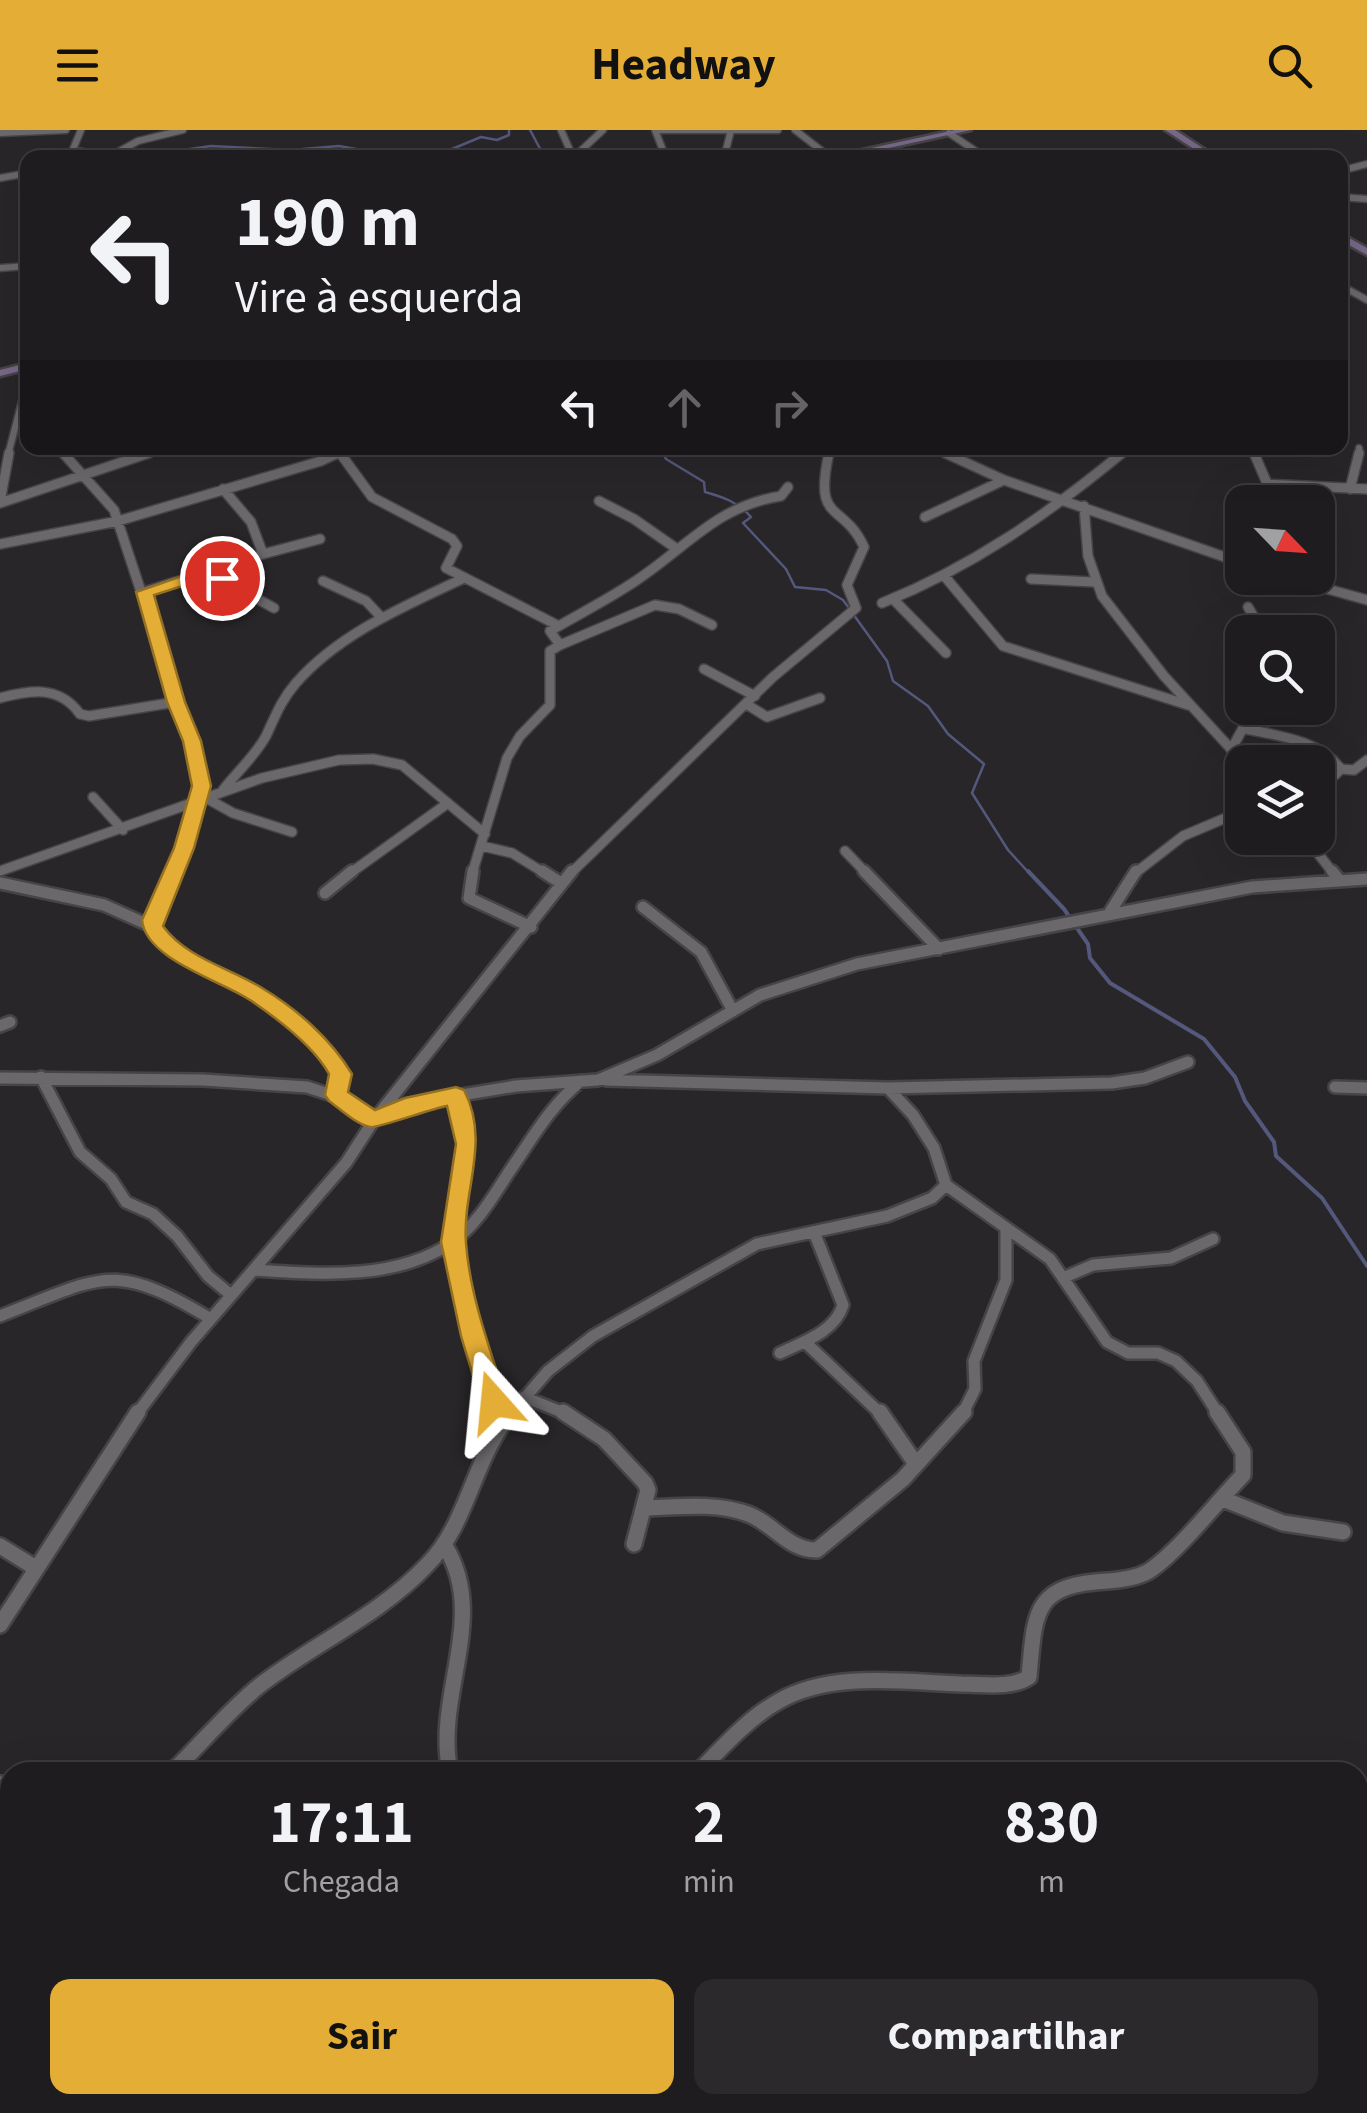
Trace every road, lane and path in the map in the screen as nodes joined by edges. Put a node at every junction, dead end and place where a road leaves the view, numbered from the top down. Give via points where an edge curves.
1 (66, 130) edge
2 (184, 130) edge
3 (602, 130) edge
4 (658, 130) edge
5 (731, 130) edge
6 (778, 130) edge
7 (795, 130) edge
8 (967, 130) edge
9 (1169, 130) edge
10 (0, 133) edge
11 (950, 134) junction
12 (123, 150) edge
13 (581, 150) edge
14 (821, 150) edge
15 (867, 150) edge
16 (974, 150) edge
17 (1201, 150) edge
18 (1348, 241) edge
19 (1367, 241) edge
20 (1352, 244) junction
21 (1367, 252) edge
22 (20, 403) edge
23 (19, 406) joint
24 (1358, 448) dead end
25 (66, 455) edge
26 (141, 455) edge
27 (328, 455) edge
28 (346, 455) edge
29 (829, 455) edge
30 (950, 455) edge
31 (1118, 455) edge
32 (1255, 455) edge
33 (84, 474) junction
34 (1004, 480) junction
35 (1266, 484) joint
36 (788, 487) dead end
37 (223, 489) junction
38 (1350, 489) junction
39 (1367, 489) edge
40 (1063, 500) junction
41 (598, 501) dead end
42 (0, 502) edge
43 (1084, 506) junction
44 (925, 517) dead end
45 (118, 521) junction
46 (320, 540) dead end
47 (0, 544) edge
48 (677, 549) junction
49 (263, 554) junction
50 (1225, 557) edge
51 (208, 572) junction
52 (464, 578) junction
53 (946, 578) junction
54 (1031, 579) dead end
55 (324, 581) dead end
56 (1094, 582) junction
57 (1358, 582) dead end
58 (1335, 591) edge
59 (144, 592) junction
60 (893, 599) junction
61 (1367, 600) edge
62 (882, 603) dead end
63 (1248, 606) dead end
64 (274, 608) dead end
65 (1253, 615) edge
66 (381, 617) junction
67 (555, 624) junction
68 (712, 625) dead end
69 (560, 645) junction
70 (946, 653) dead end
71 (704, 669) dead end
72 (0, 698) edge
73 (820, 698) dead end
74 (751, 700) junction
75 (176, 702) junction
76 (1192, 707) junction
77 (1248, 725) edge
78 (1246, 729) junction
79 (1226, 745) edge
80 (1235, 745) edge
81 (1367, 760) edge
82 (1341, 769) junction
83 (1335, 775) edge
84 (223, 790) junction
85 (92, 797) dead end
86 (202, 799) junction
87 (448, 803) junction
88 (1225, 818) edge
89 (124, 830) junction
90 (292, 832) dead end
91 (484, 840) junction
92 (844, 851) dead end
93 (1319, 855) edge
94 (0, 871) edge
95 (1366, 880) edge
96 (1340, 881) junction
97 (0, 882) edge
98 (561, 883) junction
99 (325, 893) dead end
100 (642, 908) dead end
101 (1110, 912) junction
102 (153, 927) junction
103 (531, 927) junction
104 (938, 949) junction
105 (732, 1011) junction
106 (1188, 1062) dead end
107 (42, 1077) junction
108 (0, 1078) edge
109 (598, 1080) junction
110 (581, 1082) junction
111 (1336, 1087) dead end
112 (888, 1088) junction
113 (1367, 1088) edge
114 (336, 1095) junction
115 (456, 1096) junction
116 (374, 1120) junction
117 (946, 1185) junction
118 (1006, 1229) junction
119 (814, 1232) junction
120 (1213, 1239) dead end
121 (454, 1242) junction
122 (254, 1270) junction
123 (1066, 1276) junction
124 (231, 1296) junction
125 (0, 1304) edge
126 (14, 1311) junction
127 (0, 1316) edge
128 (211, 1319) junction
129 (805, 1342) junction
130 (780, 1353) dead end
131 (524, 1397) junction
132 (502, 1424) junction
133 (916, 1464) junction
134 (1223, 1499) junction
135 (644, 1508) junction
136 (1342, 1532) dead end
137 (634, 1544) dead end
138 (0, 1546) edge
139 (445, 1546) junction
140 (34, 1567) junction
141 (0, 1625) edge
142 (182, 1762) edge
143 (448, 1762) edge
144 (708, 1762) edge

1 - 10 street
2 - 12 street
3 - 13 street
4 - 5 street
5 - 6 street
7 - 14 street
8 - 11 street
9 - 17 street
11 - 15 street
11 - 16 street
18 - 20 street
19 - 20 street
20 - 21 street
22 - 23 street
23 - 42 street
24 - 38 street
25 - 33 street
26 - 33 street
27 - 37 street
28 - 52 street via 372,497 452,538 457,546 446,568
29 - 74 street via 823,499 864,547 847,585 852,610
30 - 34 street
31 - 40 street
32 - 35 street
33 - 42 street
33 - 45 street
34 - 40 street
34 - 44 street
35 - 38 street
36 - 48 street via 781,496 730,509
37 - 45 street
37 - 49 street via 251,522
38 - 39 street
40 - 43 street
40 - 53 street
41 - 48 street
43 - 50 street
43 - 56 street
45 - 47 street
45 - 59 street
46 - 49 street
48 - 67 street via 611,596
49 - 51 street
51 - 59 street
51 - 64 street
52 - 66 street
52 - 67 street
53 - 60 street
53 - 76 street via 1003,646
54 - 56 street
55 - 66 street via 366,600
56 - 76 street
57 - 61 street
58 - 61 street
59 - 75 street
60 - 62 street
60 - 70 street
63 - 65 street
66 - 84 street via 296,683
67 - 69 street via 550,630
68 - 69 street via 655,606
69 - 91 street via 550,651 550,705 507,758
71 - 74 street
72 - 75 street via 42,688 89,716
73 - 74 street via 767,717
74 - 98 street
75 - 86 street via 200,770
76 - 79 street
77 - 78 street
78 - 80 street
78 - 82 street via 1299,742
81 - 82 street via 1354,770
82 - 83 street
84 - 86 street
84 - 87 street via 292,770 386,759
85 - 89 street
86 - 89 street
86 - 90 street
86 - 102 street
87 - 91 street
87 - 99 street
88 - 101 street via 1153,854 1132,872
89 - 94 street
91 - 98 street
91 - 103 street via 469,898
92 - 104 street
93 - 96 street
95 - 96 street
96 - 101 street via 1252,887
97 - 102 street via 104,905
98 - 103 street
100 - 105 street via 701,952
101 - 104 street
102 - 114 street via 173,949 256,993 306,1034 340,1074
103 - 116 street
104 - 105 street via 798,980
105 - 109 street
106 - 112 street via 1112,1083
107 - 108 street
107 - 114 street via 275,1084
107 - 124 street via 80,1152 126,1202 177,1236
109 - 110 street
109 - 112 street
110 - 115 street
110 - 121 street via 542,1117 494,1194
111 - 113 street
112 - 117 street via 934,1148
114 - 116 street
115 - 116 street
115 - 121 street via 467,1144
116 - 122 street
117 - 118 street
117 - 119 street via 932,1198 886,1216
118 - 123 street
118 - 133 street via 1006,1280 974,1361 975,1389 959,1420
119 - 129 street via 845,1298 843,1312
119 - 131 street via 735,1254 593,1336
120 - 123 street via 1171,1258 1094,1265
121 - 122 street via 428,1257 382,1267
121 - 132 street via 473,1336
122 - 124 street
123 - 134 street via 1107,1342 1128,1353 1176,1361 1206,1394 1243,1452 1243,1475
124 - 128 street
125 - 126 street
126 - 127 street
126 - 128 street via 101,1280 132,1279
128 - 140 street via 113,1446
129 - 130 street
129 - 133 street via 872,1403
131 - 132 street
131 - 135 street via 600,1430 645,1483
132 - 139 street
133 - 135 street via 812,1553 734,1510
134 - 136 street via 1283,1523
134 - 144 street via 1151,1570 1054,1588 1036,1618 1028,1677 1020,1682 849,1684 794,1693
135 - 137 street
138 - 140 street
139 - 142 street via 397,1592 258,1686
139 - 143 street via 462,1578 464,1600 444,1741
140 - 141 street

